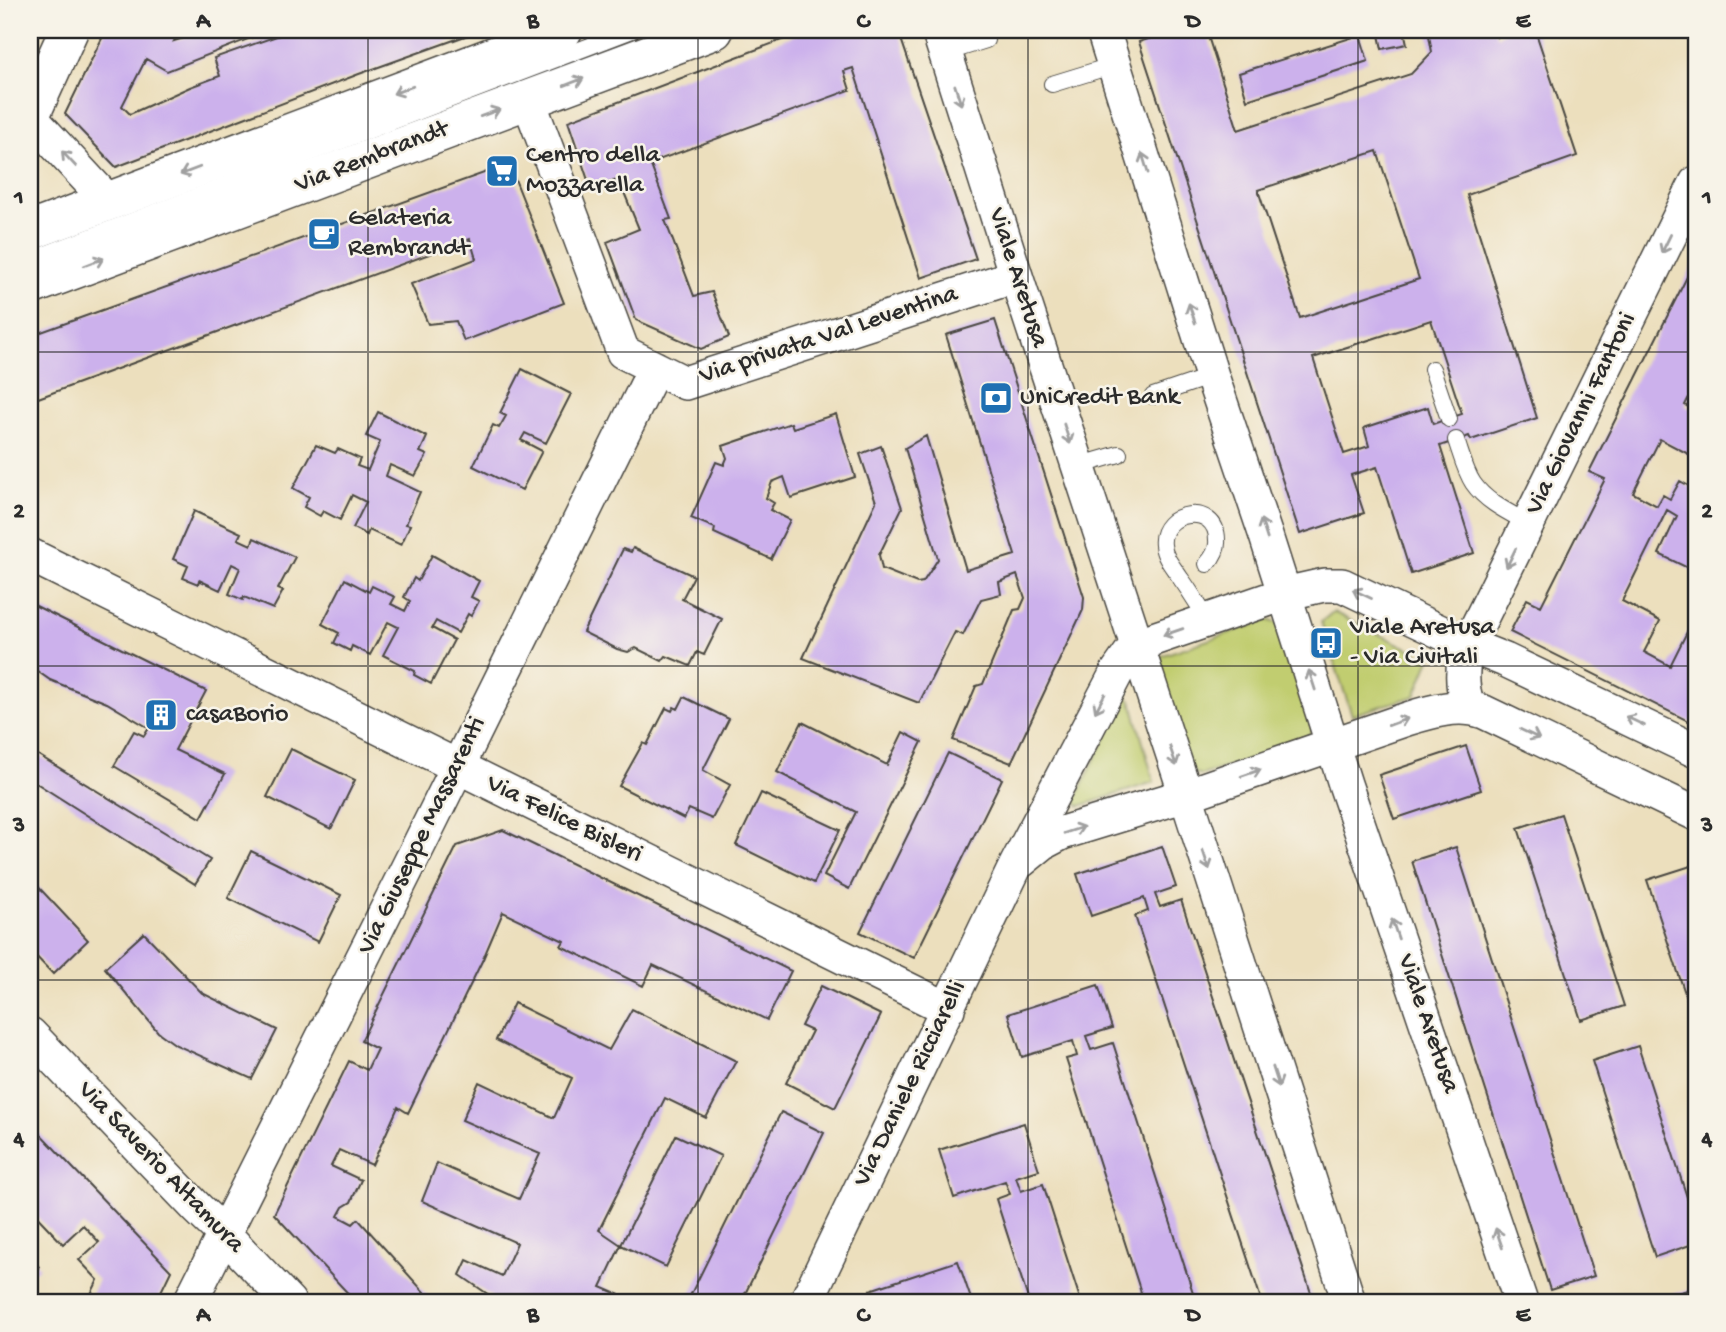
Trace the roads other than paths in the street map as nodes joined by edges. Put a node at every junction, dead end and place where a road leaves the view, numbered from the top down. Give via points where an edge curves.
1 (69, 30) edge
2 (563, 30) edge
3 (632, 30) edge
4 (714, 30) edge
5 (1103, 30) edge
6 (986, 40) dead end
7 (942, 41) edge
8 (1114, 65) junction
9 (1052, 84) dead end
10 (528, 99) junction
11 (30, 116) edge
12 (1696, 183) edge
13 (108, 201) junction
14 (30, 231) edge
15 (30, 260) edge
16 (1016, 276) junction
17 (30, 286) edge
18 (654, 368) junction
19 (1432, 369) dead end
20 (1212, 376) junction
21 (1153, 396) dead end
22 (1449, 419) dead end
23 (1457, 440) dead end
24 (1119, 454) dead end
25 (1078, 466) junction
26 (1528, 523) junction
27 (30, 555) edge
28 (1207, 564) dead end
29 (1284, 594) junction
30 (1208, 621) junction
31 (1136, 645) junction
32 (1468, 645) junction
33 (1468, 708) junction
34 (1333, 745) junction
35 (1696, 751) edge
36 (457, 767) junction
37 (1186, 795) junction
38 (1696, 814) edge
39 (1016, 865) junction
40 (948, 1009) junction
41 (30, 1034) edge
42 (225, 1235) junction
43 (190, 1302) edge
44 (289, 1302) edge
45 (806, 1302) edge
46 (1349, 1302) edge
47 (1521, 1302) edge

1 - 11 street
2 -> 13 street, Via Rembrandt
3 - 15 lane, Via Rembrandt
10 -> 4 street, Via Rembrandt
5 - 8 street, Viale Aretusa
6 - 7 lane
7 -> 16 street, Viale Aretusa
8 - 9 lane
20 -> 8 street, Viale Aretusa
17 -> 10 street, Via Rembrandt
10 - 18 street, Via privata Val Leventina via 623,352
13 -> 11 street
12 -> 26 street, Via Giovanni Fantoni
13 - 14 street, Via Rembrandt
16 - 18 street, Via privata Val Leventina via 685,383
16 -> 25 street, Viale Aretusa
18 - 36 street, Via Giuseppe Massarenti
19 - 22 lane
20 - 21 lane
29 -> 20 street, Viale Aretusa
23 - 26 lane via 1481,493
24 - 25 lane
25 - 31 street, Viale Aretusa
26 -> 32 street, Via Giovanni Fantoni
27 - 36 street, Via Felice Bisleri
28 - 30 lane via 1218,543 1212,523 1194,515 1169,524 1164,530 1164,551
29 - 30 street
32 -> 29 street via 1342,585
34 -> 29 street, Viale Aretusa
30 -> 31 street
31 -> 37 street, Viale Aretusa
31 -> 39 street, Via Daniele Ricciarelli via 1117,672
32 - 33 street, Via Giovanni Fantoni via 1461,677
35 -> 32 street
34 -> 33 street via 1433,711
33 -> 38 street
37 -> 34 street
47 -> 34 street, Viale Aretusa
36 - 40 street, Via Felice Bisleri
36 - 42 street, Via Giuseppe Massarenti
39 -> 37 street, Via Daniele Ricciarelli via 1062,834
37 -> 46 street, Viale Aretusa
39 - 40 street, Via Daniele Ricciarelli
40 - 45 street, Via Daniele Ricciarelli
41 - 42 street, Via Saverio Altamura
42 - 43 street, Via Giuseppe Massarenti
42 - 44 street, Via Saverio Altamura

